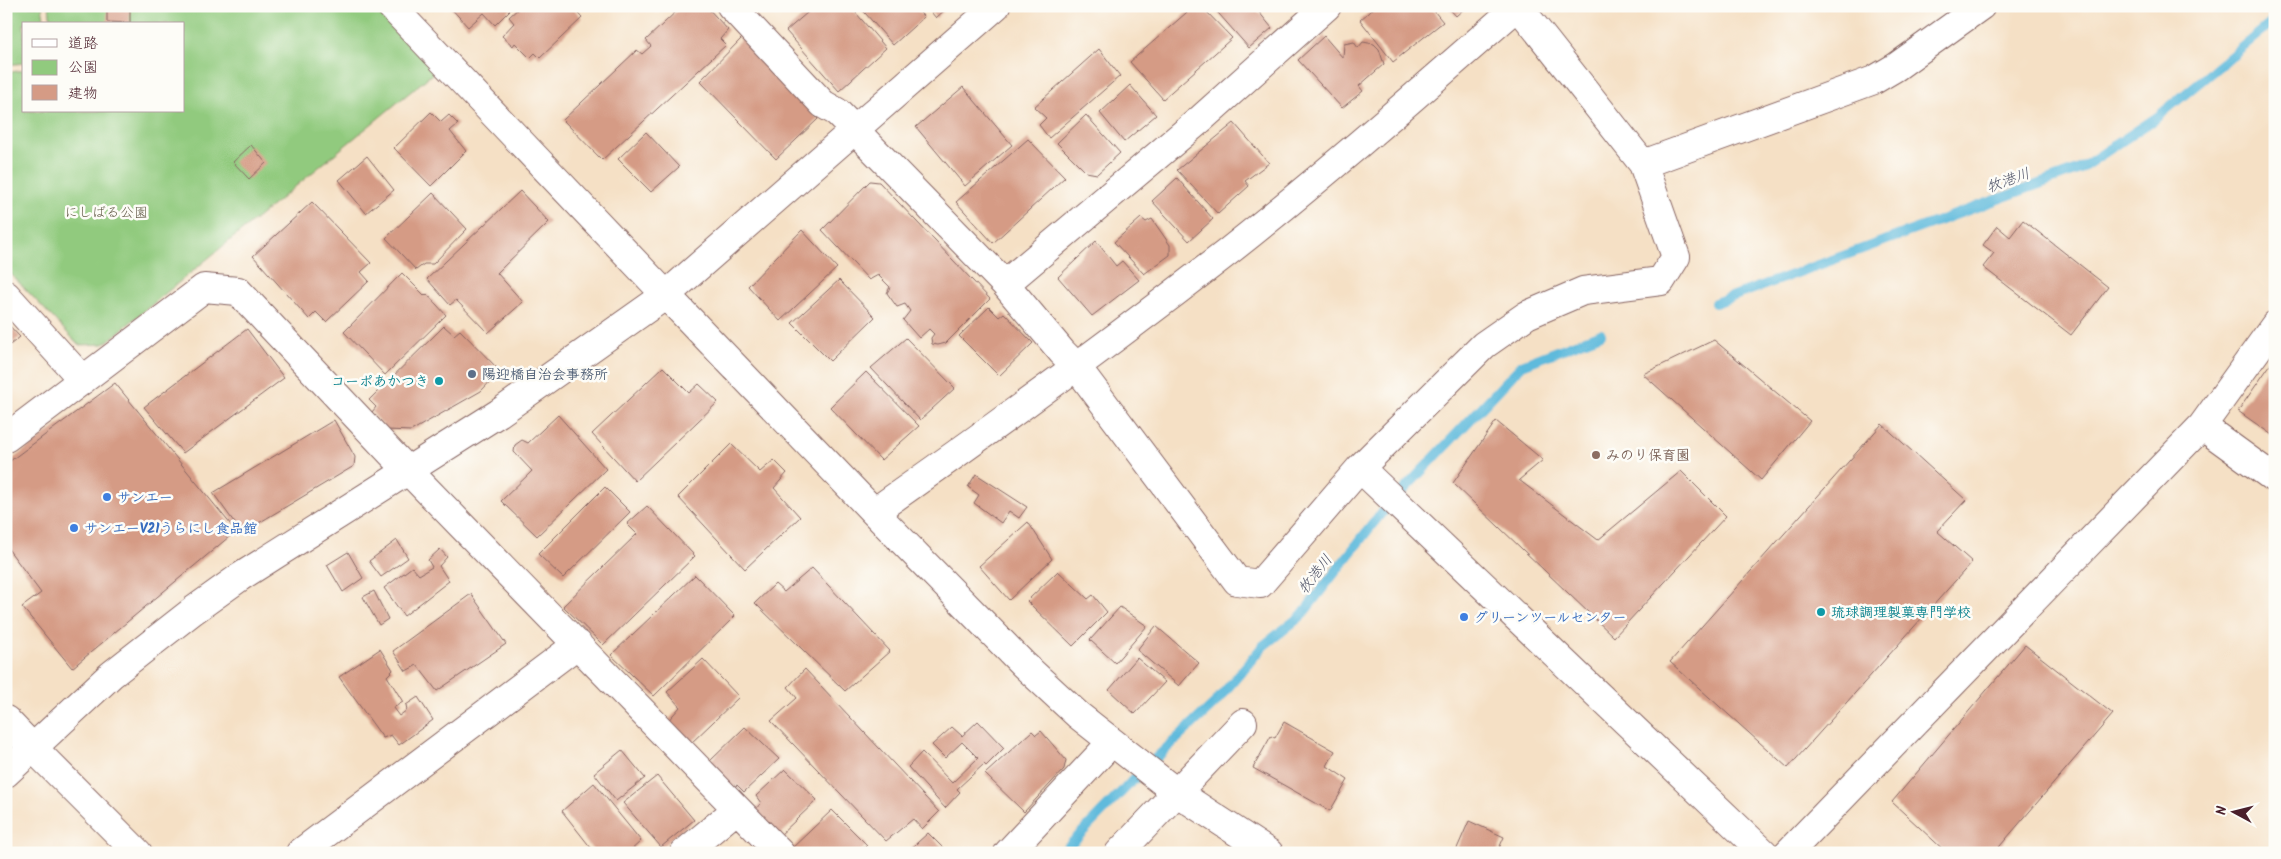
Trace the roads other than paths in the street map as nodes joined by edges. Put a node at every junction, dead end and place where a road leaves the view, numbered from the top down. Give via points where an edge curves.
1 (391, 6) edge
2 (731, 6) edge
3 (996, 6) edge
4 (1327, 6) edge
5 (1518, 6) edge
6 (1981, 6) edge
7 (855, 130) junction
8 (1643, 164) junction
9 (1005, 284) junction
10 (6, 295) edge
11 (666, 295) junction
12 (2275, 325) edge
13 (1076, 366) junction
14 (83, 380) junction
15 (2202, 426) junction
16 (6, 438) edge
17 (1360, 468) junction
18 (408, 470) junction
19 (2275, 479) edge
20 (874, 512) junction
21 (578, 644) junction
22 (6, 720) edge
23 (1243, 723) dead end
24 (32, 747) junction
25 (1119, 750) junction
26 (6, 773) edge
27 (1170, 788) junction
28 (737, 809) junction
29 (138, 853) edge
30 (300, 853) edge
31 (684, 853) edge
32 (780, 853) edge
33 (1008, 853) edge
34 (1119, 853) edge
35 (1269, 853) edge
36 (1764, 853) edge
37 (1788, 853) edge

1 - 11 street
2 - 7 street via 823,104 837,112
3 - 7 street
4 - 9 street via 1202,118
5 - 8 street
5 - 13 street via 1410,101 1230,250
6 - 8 street via 1874,80
7 - 9 street
7 - 11 street
8 - 17 street via 1676,257 1661,281 1583,291 1527,315 1484,345
9 - 13 street
10 - 14 street
11 - 18 street via 499,413
11 - 20 street
12 - 15 street
13 - 17 street via 1237,581 1260,584
13 - 20 street
14 - 16 street
14 - 18 street via 204,288 238,292
15 - 19 street
15 - 37 street
17 - 36 street
18 - 21 street
18 - 24 street via 240,577 187,616 111,674
20 - 25 street via 1023,664
21 - 28 street
21 - 30 street
22 - 24 street
23 - 27 street
24 - 26 street
24 - 29 street
25 - 27 street
25 - 33 street
27 - 34 street
27 - 35 street
28 - 31 street
28 - 32 street

